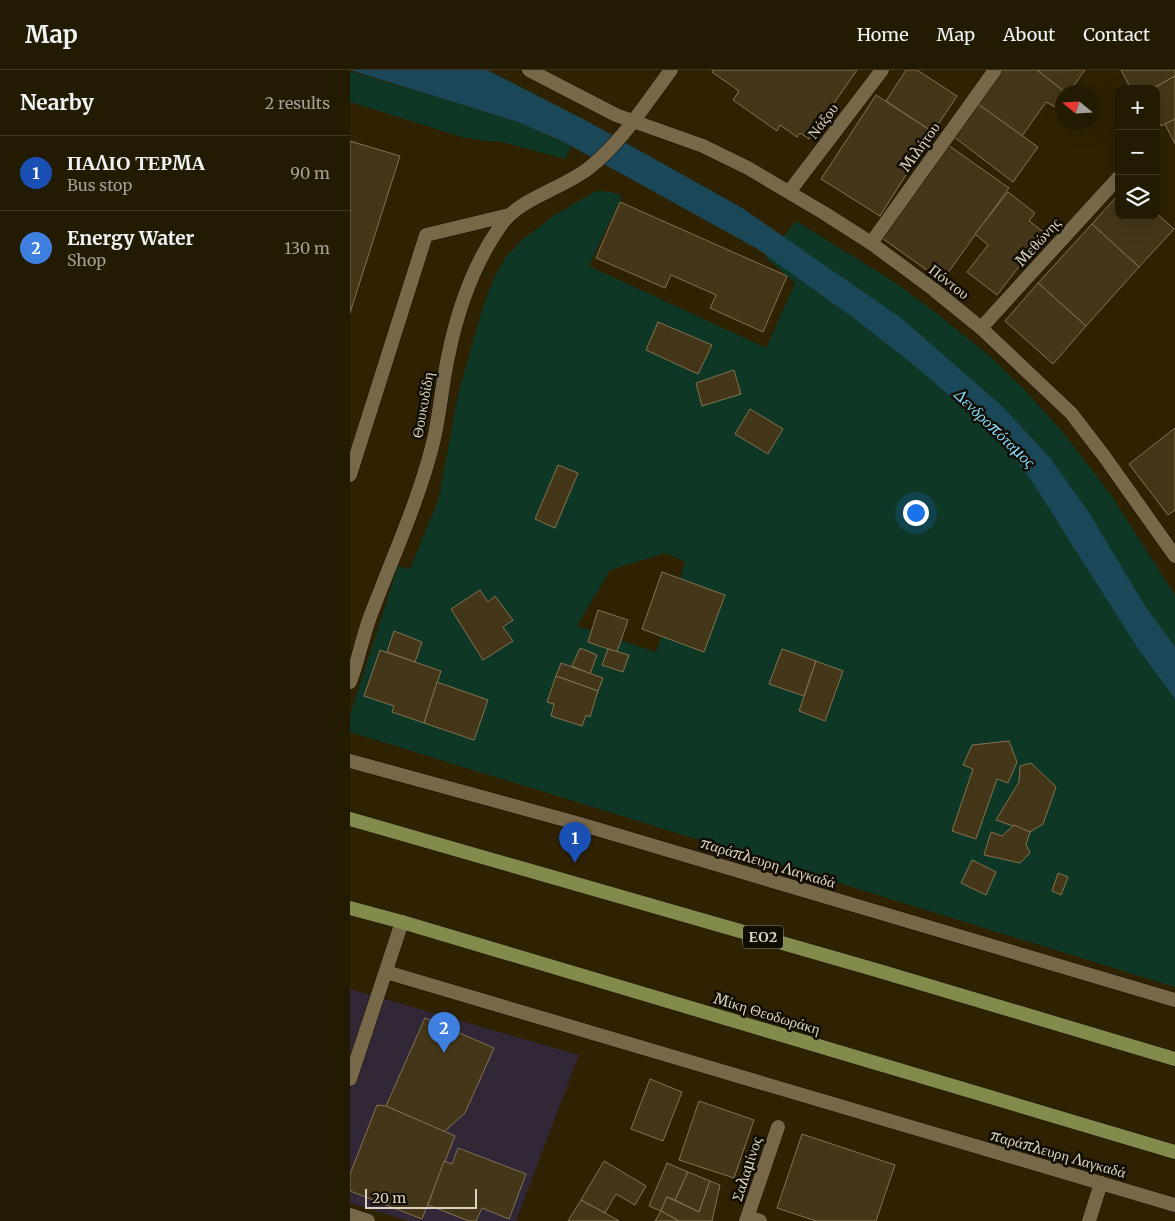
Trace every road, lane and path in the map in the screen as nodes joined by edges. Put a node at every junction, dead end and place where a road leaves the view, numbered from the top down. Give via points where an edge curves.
1 (529, 70) edge
2 (671, 70) edge
3 (882, 70) edge
4 (995, 70) edge
5 (632, 121) junction
6 (1115, 181) edge
7 (790, 192) junction
8 (508, 215) junction
9 (871, 243) junction
10 (981, 328) junction
11 (350, 476) edge
12 (1175, 556) edge
13 (350, 682) edge
14 (350, 761) edge
15 (350, 819) edge
16 (350, 908) edge
17 (402, 922) junction
18 (386, 972) junction
19 (1175, 1000) edge
20 (1175, 1059) edge
21 (350, 1079) edge
22 (778, 1127) dead end
23 (1175, 1152) edge
24 (1101, 1183) junction
25 (1175, 1205) edge
26 (350, 1215) edge
27 (752, 1220) edge
28 (368, 1221) edge
29 (1089, 1221) edge

1 - 5 street, Πόντου
2 - 5 street, Θουκυδίδη
3 - 7 street, Νάξου
4 - 9 street, Μιλήτου
5 - 7 street, Πόντου via 703,146
5 - 8 street, Θουκυδίδη via 618,140 579,176
6 - 10 street, Μεθώνης
7 - 9 street, Πόντου
8 - 11 street via 426,235
8 - 13 street, Θουκυδίδη via 476,270 459,316 447,359 434,440 407,523 369,619
9 - 10 street, Πόντου
10 - 12 street, Πόντου via 1071,413
14 - 19 street, παράπλευρη Λαγκαδά via 580,824
15 - 20 highway, ΕΟ2
16 - 17 highway, Μίκη Θεοδωράκη
17 - 18 street
17 - 23 highway, Μίκη Θεοδωράκη
18 - 21 street
18 - 24 street, παράπλευρη Λαγκαδά
22 - 27 street, Σαλαμίνος
24 - 25 street, παράπλευρη Λαγκαδά
24 - 29 street
26 - 28 street

